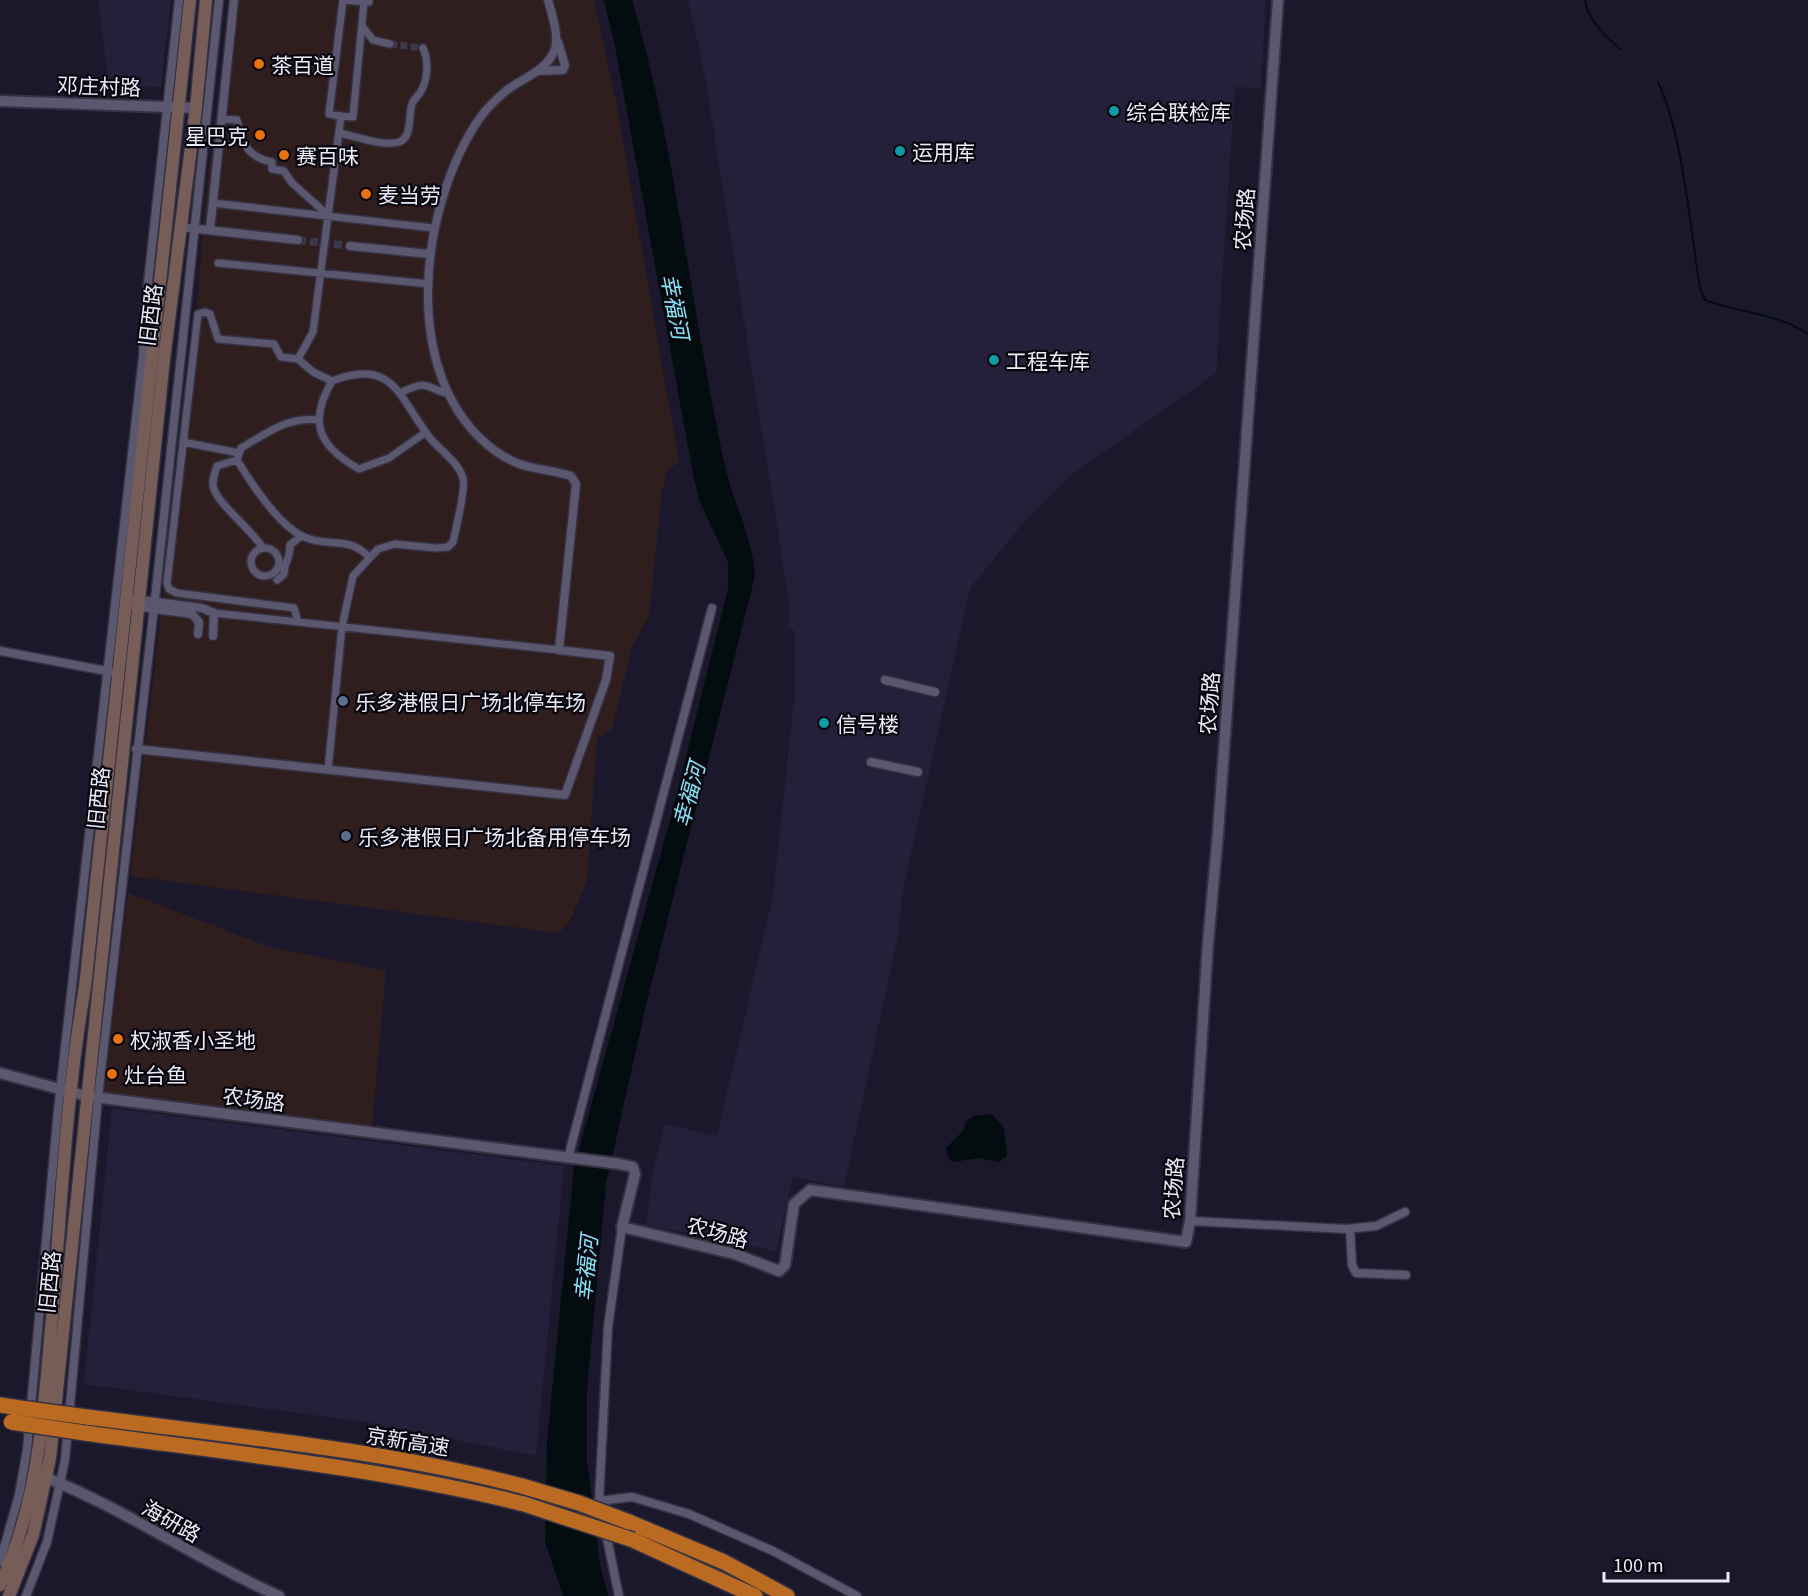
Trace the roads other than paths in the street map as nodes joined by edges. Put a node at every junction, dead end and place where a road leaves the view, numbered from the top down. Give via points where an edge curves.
1 (179, 0) edge
2 (190, 0) edge
3 (206, 0) edge
4 (219, 0) edge
5 (234, 0) edge
6 (548, 0) edge
7 (1278, 0) edge
8 (366, 1) edge
9 (362, 25) junction
10 (555, 34) junction
11 (390, 45) tunnel mouth
12 (423, 48) dead end
13 (537, 71) junction
14 (0, 101) edge
15 (173, 107) junction
16 (196, 108) junction
17 (341, 116) junction
18 (222, 118) junction
19 (339, 133) junction
20 (213, 203) junction
21 (328, 216) junction
22 (180, 227) junction
23 (434, 228) junction
24 (195, 229) junction
25 (210, 230) junction
26 (298, 240) tunnel mouth
27 (350, 246) tunnel mouth
28 (429, 254) junction
29 (218, 263) dead end
30 (321, 273) junction
31 (429, 284) junction
32 (298, 359) junction
33 (332, 381) junction
34 (400, 393) junction
35 (449, 394) junction
36 (319, 420) junction
37 (426, 432) junction
38 (183, 442) junction
39 (238, 456) junction
40 (302, 536) junction
41 (262, 548) junction
42 (369, 557) junction
43 (281, 567) junction
44 (277, 580) dead end
45 (120, 601) junction
46 (140, 604) junction
47 (153, 605) junction
48 (712, 608) dead end
49 (214, 613) junction
50 (298, 622) junction
51 (342, 627) junction
52 (198, 634) dead end
53 (213, 636) dead end
54 (559, 650) junction
55 (0, 651) edge
56 (118, 673) junction
57 (885, 680) dead end
58 (935, 692) dead end
59 (136, 749) junction
60 (871, 762) dead end
61 (328, 770) junction
62 (918, 772) dead end
63 (0, 1073) edge
64 (66, 1092) junction
65 (92, 1097) junction
66 (569, 1158) junction
67 (1406, 1212) dead end
68 (1190, 1221) junction
69 (622, 1227) junction
70 (1350, 1229) junction
71 (1406, 1275) dead end
72 (6, 1414) edge
73 (86, 1425) junction
74 (47, 1478) junction
75 (60, 1484) junction
76 (599, 1501) junction
77 (0, 1562) edge
78 (0, 1585) edge
79 (9, 1596) edge
80 (26, 1596) edge
81 (279, 1596) edge
82 (619, 1596) edge
83 (755, 1596) edge
84 (787, 1596) edge
85 (857, 1596) edge

1 - 15 street
2 - 15 main road, 旧西路
3 - 16 main road, 旧西路
4 - 24 street
5 - 18 street
6 - 10 street
7 - 68 street, 农场路
8 - 9 street
8 - 17 street via 343,0 329,114
9 - 11 street via 373,40
9 - 17 street via 353,117
10 - 13 street via 555,49
10 - 13 street via 565,65 560,72
12 - 19 street via 428,63 424,84 412,102 404,138 398,142 379,141
13 - 23 street via 490,104 478,121 453,164
14 - 15 street, 邓庄村路
15 - 16 street, 邓庄村路
15 - 45 main road, 旧西路 via 147,417
16 - 22 main road, 旧西路
17 - 19 street
18 - 20 street
18 - 21 street via 237,120 247,149 258,159 272,162 272,168 284,171
19 - 21 street
20 - 21 street
20 - 25 street
21 - 23 street
21 - 30 street
22 - 24 street
22 - 46 main road, 旧西路
23 - 28 street
24 - 25 street
24 - 47 street
25 - 26 street
27 - 28 street
28 - 31 street
29 - 30 street
30 - 31 street
30 - 32 street via 313,332
31 - 35 street via 437,358
32 - 33 street
32 - 38 street via 281,357 274,344 218,339 210,314 198,314
33 - 34 street via 362,372 382,377
33 - 36 street
34 - 35 street via 421,384
34 - 37 street
35 - 54 street via 464,420 494,449 523,467 574,479
36 - 37 street via 325,444 359,469 389,458
36 - 39 street via 301,418 279,427 241,448
37 - 42 street via 464,479 453,542 448,547 436,548 395,544 378,549
38 - 39 street
38 - 50 street via 169,589 294,608
39 - 40 street via 286,525
39 - 41 street via 217,466 214,490
40 - 42 street via 358,546
40 - 43 street via 290,545 291,554
41 - 43 street via 277,553
41 - 43 street via 251,559 255,571 268,576
42 - 51 street via 353,576
43 - 44 street via 284,574
45 - 46 street
45 - 56 main road, 旧西路
46 - 47 street
46 - 56 main road, 旧西路
47 - 49 street via 202,608
47 - 52 street via 192,614 199,622
47 - 59 street
48 - 66 street
49 - 50 street
49 - 53 street
50 - 51 street
51 - 54 street
51 - 61 street
54 - 61 street via 610,656 606,681 565,795
55 - 56 street
56 - 64 main road, 旧西路 via 85,987
56 - 65 main road, 旧西路
57 - 58 street
59 - 61 street
59 - 65 street
60 - 62 street
63 - 64 street, 农场路
64 - 65 street, 农场路
64 - 77 street via 27,1450
64 - 78 main road, 旧西路 via 39,1453 22,1527
65 - 66 street, 农场路
65 - 74 main road, 旧西路
65 - 75 street
66 - 69 street, 农场路 via 633,1167 635,1174
67 - 70 street via 1376,1226
68 - 69 street, 农场路 via 1186,1242 810,1190 794,1204 785,1265 779,1271 735,1254
68 - 70 street
69 - 76 street via 608,1327
70 - 71 street via 1356,1273
72 - 73 highway, 京新高速, bridge
73 - 83 highway, 京新高速, bridge via 447,1485 524,1504 633,1540
73 - 84 highway, 京新高速, bridge via 448,1467 579,1503 629,1522 724,1562
74 - 75 street, 海研路
74 - 79 main road, 旧西路 via 26,1558
75 - 80 street via 47,1542
75 - 81 street, 海研路 via 235,1577
76 - 82 street
76 - 85 street via 632,1497 689,1514 773,1551

